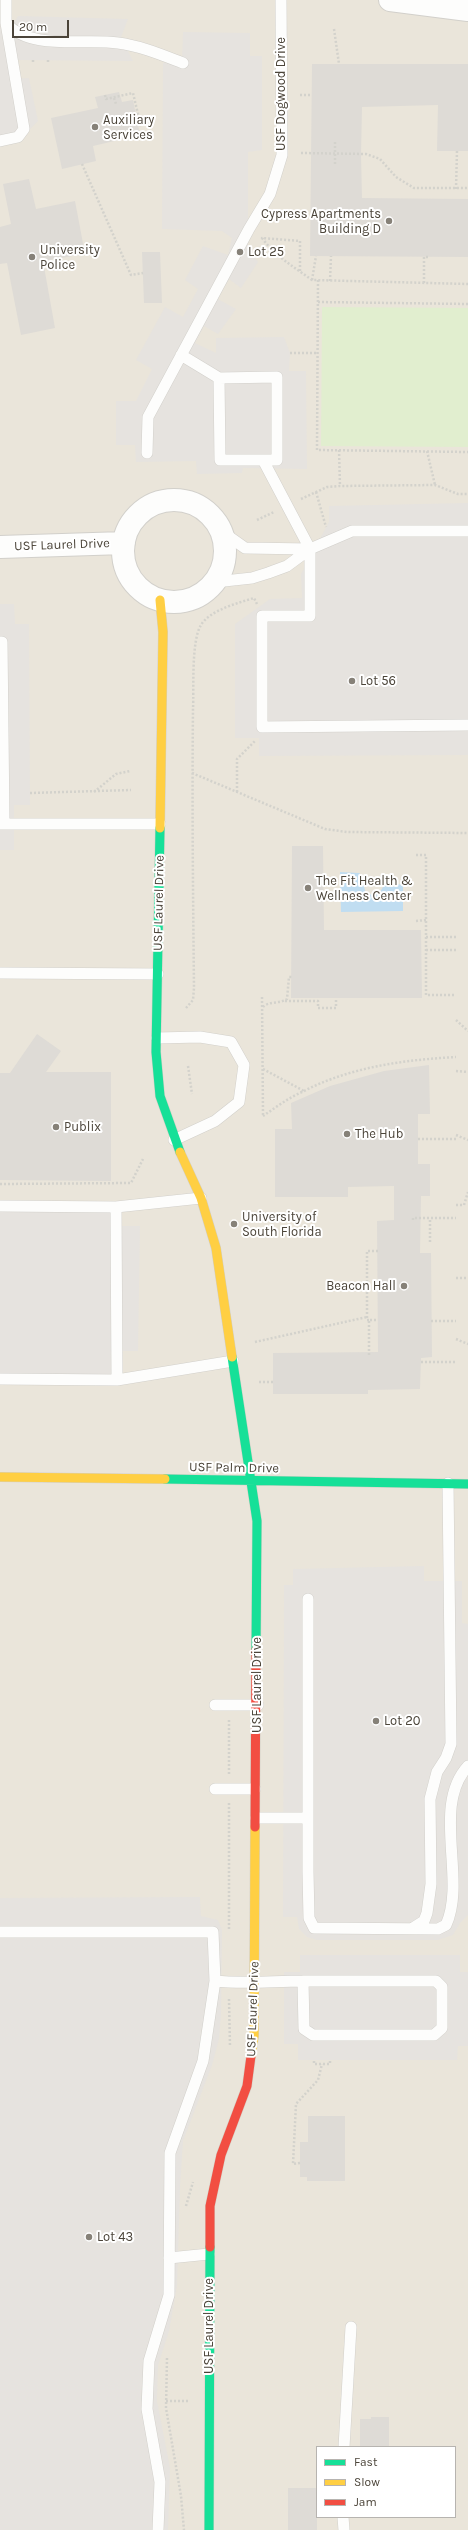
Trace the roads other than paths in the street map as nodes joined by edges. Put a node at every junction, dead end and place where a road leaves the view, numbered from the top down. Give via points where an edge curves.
1 (6, 0) edge
2 (281, 0) edge
3 (390, 0) edge
4 (468, 10) edge
5 (6, 23) junction
6 (182, 64) dead end
7 (0, 141) edge
8 (181, 355) junction
9 (219, 378) junction
10 (147, 453) dead end
11 (263, 460) junction
12 (221, 531) junction
13 (468, 531) edge
14 (124, 543) junction
15 (0, 546) edge
16 (310, 549) junction
17 (215, 582) junction
18 (160, 600) junction
19 (0, 642) edge
20 (468, 725) edge
21 (2, 824) edge
22 (160, 824) junction
23 (0, 973) edge
24 (158, 974) junction
25 (157, 1038) junction
26 (174, 1140) junction
27 (201, 1198) junction
28 (0, 1206) edge
29 (116, 1207) junction
30 (233, 1361) junction
31 (0, 1379) edge
32 (117, 1380) junction
33 (0, 1477) edge
34 (249, 1482) junction
35 (448, 1483) junction
36 (468, 1484) edge
37 (308, 1599) dead end
38 (215, 1705) dead end
39 (258, 1705) junction
40 (468, 1766) edge
41 (215, 1789) dead end
42 (255, 1789) junction
43 (256, 1818) junction
44 (308, 1818) junction
45 (413, 1928) junction
46 (0, 1932) edge
47 (215, 1981) junction
48 (255, 1981) junction
49 (304, 1981) junction
50 (209, 2254) junction
51 (169, 2258) junction
52 (351, 2327) dead end
53 (344, 2446) edge
54 (343, 2518) edge
55 (158, 2530) edge
56 (209, 2530) edge
57 (344, 2530) edge

1 - 5 lane
2 - 8 lane, USF Dogwood Drive via 282,156 270,194
3 - 4 street
5 - 6 lane via 18,34 40,40 118,43 150,51
5 - 7 lane via 24,129 18,137
8 - 9 lane
8 - 10 lane, USF Dogwood Drive via 148,417
9 - 11 lane via 220,460
9 - 11 lane via 277,377 277,460
11 - 16 lane
12 - 14 street, USF Laurel Drive via 212,517 200,507 184,501 168,500 153,505 139,514 129,527
12 - 16 lane via 245,548 253,550
12 - 17 street, USF Laurel Drive via 225,546 224,563
13 - 16 lane via 352,531
14 - 15 street, USF Laurel Drive
14 - 18 street, USF Laurel Drive via 124,560 130,577 141,590
16 - 17 lane via 287,566 268,573 252,578
16 - 20 lane via 310,616 262,616 262,727
17 - 18 street, USF Laurel Drive via 205,592 190,600 173,603
18 - 22 street, USF Laurel Drive via 163,632
19 - 21 lane
21 - 22 lane
22 - 24 street, USF Laurel Drive
23 - 24 lane
24 - 25 street, USF Laurel Drive
25 - 26 street, USF Laurel Drive via 160,1096
25 - 26 lane via 200,1037 231,1042 244,1065 239,1102 216,1121
26 - 27 street, USF Laurel Drive
27 - 29 lane
27 - 30 street, USF Laurel Drive via 216,1248
28 - 29 lane
29 - 32 lane
30 - 32 lane
30 - 34 street, USF Laurel Drive
31 - 32 lane
33 - 34 street, USF Palm Drive
34 - 35 street, USF Palm Drive
34 - 39 street, USF Laurel Drive via 257,1521
35 - 36 street, USF Palm Drive
35 - 45 lane via 452,1744 437,1772 430,1799 431,1884 424,1921
37 - 44 lane
38 - 39 lane
39 - 42 street, USF Laurel Drive
40 - 45 lane via 462,1773 453,1796 451,1914 446,1925 438,1929
41 - 42 lane
42 - 43 street, USF Laurel Drive
43 - 44 lane
43 - 48 street, USF Laurel Drive
44 - 45 lane via 308,1918 314,1928
46 - 47 lane via 213,1932
47 - 48 lane
47 - 51 lane via 203,2061 170,2153
48 - 49 lane
48 - 50 street, USF Laurel Drive via 252,2060 247,2086 221,2155 214,2184 210,2206
49 - 49 lane via 304,2029 313,2035 434,2035 442,2028 442,1987 436,1981
50 - 51 lane
50 - 56 street, USF Laurel Drive
51 - 55 lane via 169,2295 149,2361 147,2409 160,2482
52 - 53 lane
54 - 57 lane

